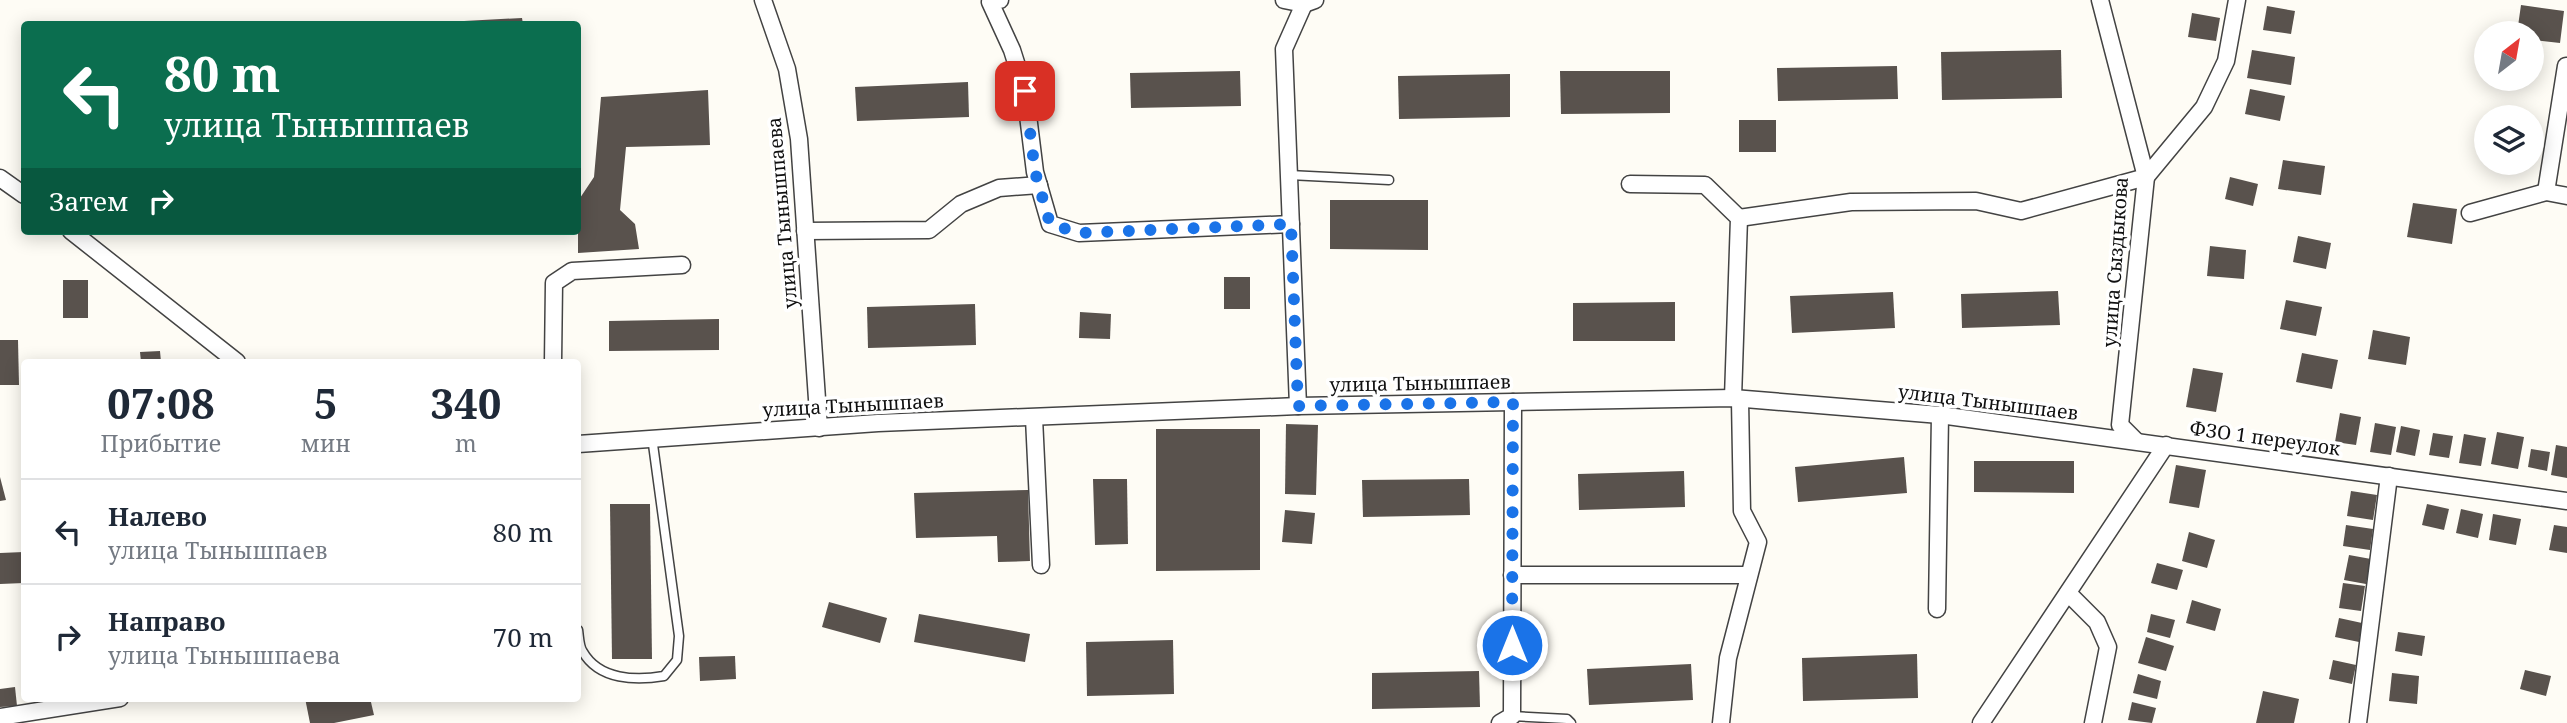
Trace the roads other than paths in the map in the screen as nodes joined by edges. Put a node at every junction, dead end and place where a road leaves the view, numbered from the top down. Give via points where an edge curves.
1 (763, 0) edge
2 (1284, 0) edge
3 (2100, 0) edge
4 (2237, 0) edge
5 (995, 1) edge
6 (1310, 2) edge
7 (2567, 66) edge
8 (1289, 175) junction
9 (2146, 177) junction
10 (0, 178) edge
11 (1390, 180) dead end
12 (1630, 184) dead end
13 (1039, 185) junction
14 (2546, 192) junction
15 (21, 193) edge
16 (2567, 196) edge
17 (2470, 213) dead end
18 (1740, 218) junction
19 (1291, 224) junction
20 (805, 232) junction
21 (76, 235) edge
22 (682, 265) dead end
23 (233, 359) edge
24 (553, 359) edge
25 (1737, 399) junction
26 (1513, 402) junction
27 (1298, 406) junction
28 (1940, 415) junction
29 (1034, 418) junction
30 (819, 428) junction
31 (652, 437) junction
32 (2136, 441) junction
33 (581, 444) edge
34 (2166, 445) junction
35 (2389, 476) junction
36 (2567, 501) edge
37 (1041, 565) dead end
38 (1512, 575) junction
39 (1749, 575) junction
40 (2068, 593) junction
41 (1937, 609) dead end
42 (581, 643) edge
43 (95, 702) edge
44 (0, 717) edge
45 (1506, 719) edge
46 (1571, 723) edge
47 (1721, 723) edge
48 (1981, 723) edge
49 (2093, 723) edge
50 (2358, 723) edge

1 - 20 street, улица Тынышпаева via 787,69 799,139
2 - 6 street
3 - 9 street, улица Сыздыкова
4 - 9 street via 2226,61 2204,107
5 - 13 street via 1025,91
6 - 8 street via 1284,49
7 - 14 street
8 - 11 lane
8 - 19 street
9 - 18 street via 2021,211 1976,201 1851,202
9 - 32 street, улица Сыздыкова via 2120,425
10 - 15 street
12 - 18 street via 1705,184
13 - 19 street via 1050,224 1079,233
13 - 20 street via 999,188 961,204 929,230
14 - 16 street
14 - 17 street
18 - 25 street
19 - 27 street
20 - 30 street, улица Тынышпаева
21 - 23 street
22 - 24 street via 572,271 554,283
25 - 26 street, улица Тынышпаев
25 - 28 street, улица Тынышпаев
25 - 39 street via 1742,511 1758,542
26 - 27 street, улица Тынышпаев
26 - 38 street
27 - 29 street, улица Тынышпаев
28 - 32 street, улица Тынышпаев
28 - 41 street
29 - 30 street, улица Тынышпаев
29 - 37 street
30 - 31 street, улица Тынышпаев
31 - 33 street, улица Тынышпаев
31 - 42 lane via 679,636 677,660 664,676 638,681 604,672 583,652
32 - 34 street, ФЗО 1 переулок
34 - 35 street, ФЗО 1 переулок
34 - 40 street
35 - 36 street, ФЗО 1 переулок
35 - 50 street
38 - 39 street
38 - 45 street
39 - 47 street via 1728,658
40 - 48 street
40 - 49 street via 2097,622 2108,646
43 - 44 street
45 - 46 lane via 1566,719

